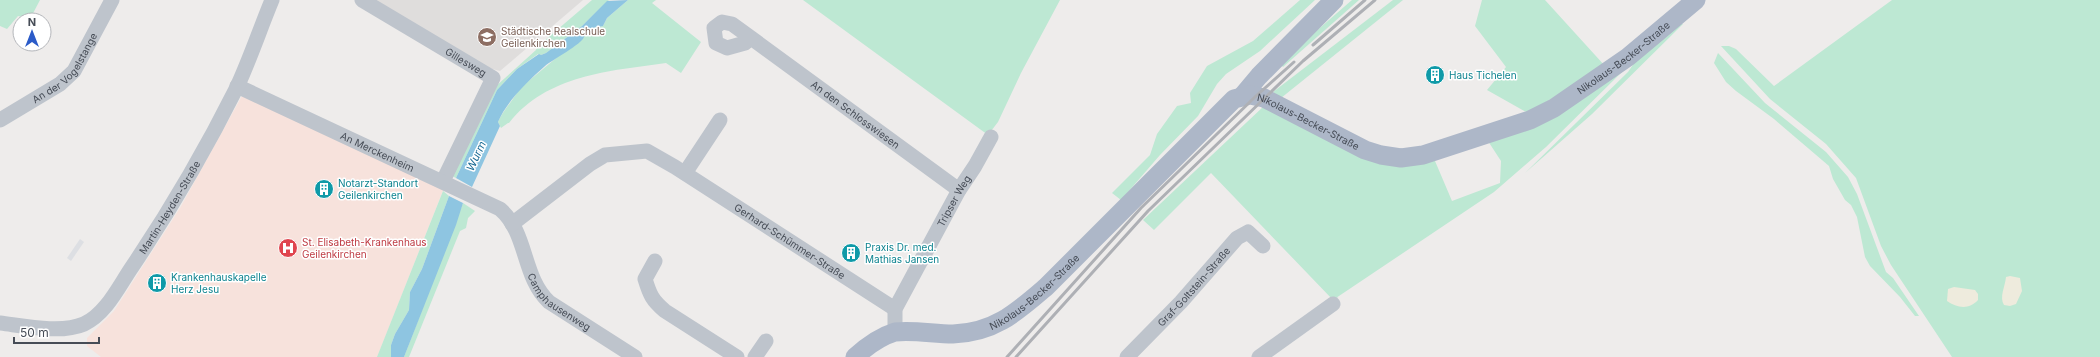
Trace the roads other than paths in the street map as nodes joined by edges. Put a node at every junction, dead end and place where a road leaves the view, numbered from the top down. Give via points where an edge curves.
1 (112, 0) edge
2 (272, 0) edge
3 (362, 0) edge
4 (1334, 0) edge
5 (1696, 0) edge
6 (751, 38) dead end
7 (237, 86) junction
8 (1243, 95) junction
9 (0, 120) edge
10 (720, 120) dead end
11 (991, 137) dead end
12 (685, 173) junction
13 (445, 182) junction
14 (959, 190) junction
15 (512, 224) junction
16 (1263, 246) dead end
17 (655, 261) dead end
18 (1333, 304) dead end
19 (895, 309) junction
20 (0, 323) edge
21 (895, 332) junction
22 (766, 341) dead end
23 (635, 357) edge
24 (737, 357) edge
25 (756, 357) edge
26 (855, 357) edge
27 (1127, 357) edge
28 (1259, 357) edge

1 - 9 street, An der Vogelstange via 74,71 60,84
2 - 7 street, Martin-Heyden-Straße
3 - 13 street, Gillesweg via 493,78
4 - 8 main road
5 - 8 main road, Nikolaus-Becker-Straße via 1628,57 1554,108 1530,120 1423,155 1401,158 1381,156 1264,98
6 - 14 street, An den Schlosswiesen
7 - 13 street, An Merckenheim
7 - 20 street, Martin-Heyden-Straße via 185,183 105,307 85,324 76,327 47,329
8 - 21 main road, Nikolaus-Becker-Straße via 1234,99 1046,287 1014,314 986,329 969,332
10 - 12 street
11 - 14 street, Tripser Weg via 976,166
12 - 15 street, Gerhard-Schümmer-Straße via 653,153 605,155
12 - 19 street, Gerhard-Schümmer-Straße
13 - 15 street, An Merckenheim via 500,209
14 - 19 street, Tripser Weg
15 - 23 street, Camphausenweg via 532,280 541,294 549,302
16 - 27 street, Graf-Goltstein-Straße via 1248,232 1237,238 1181,302
17 - 24 street via 646,280 650,296 655,302
18 - 28 street
19 - 21 street, Tripser Weg
21 - 26 main road, Nikolaus-Becker-Straße via 867,346
22 - 25 street

